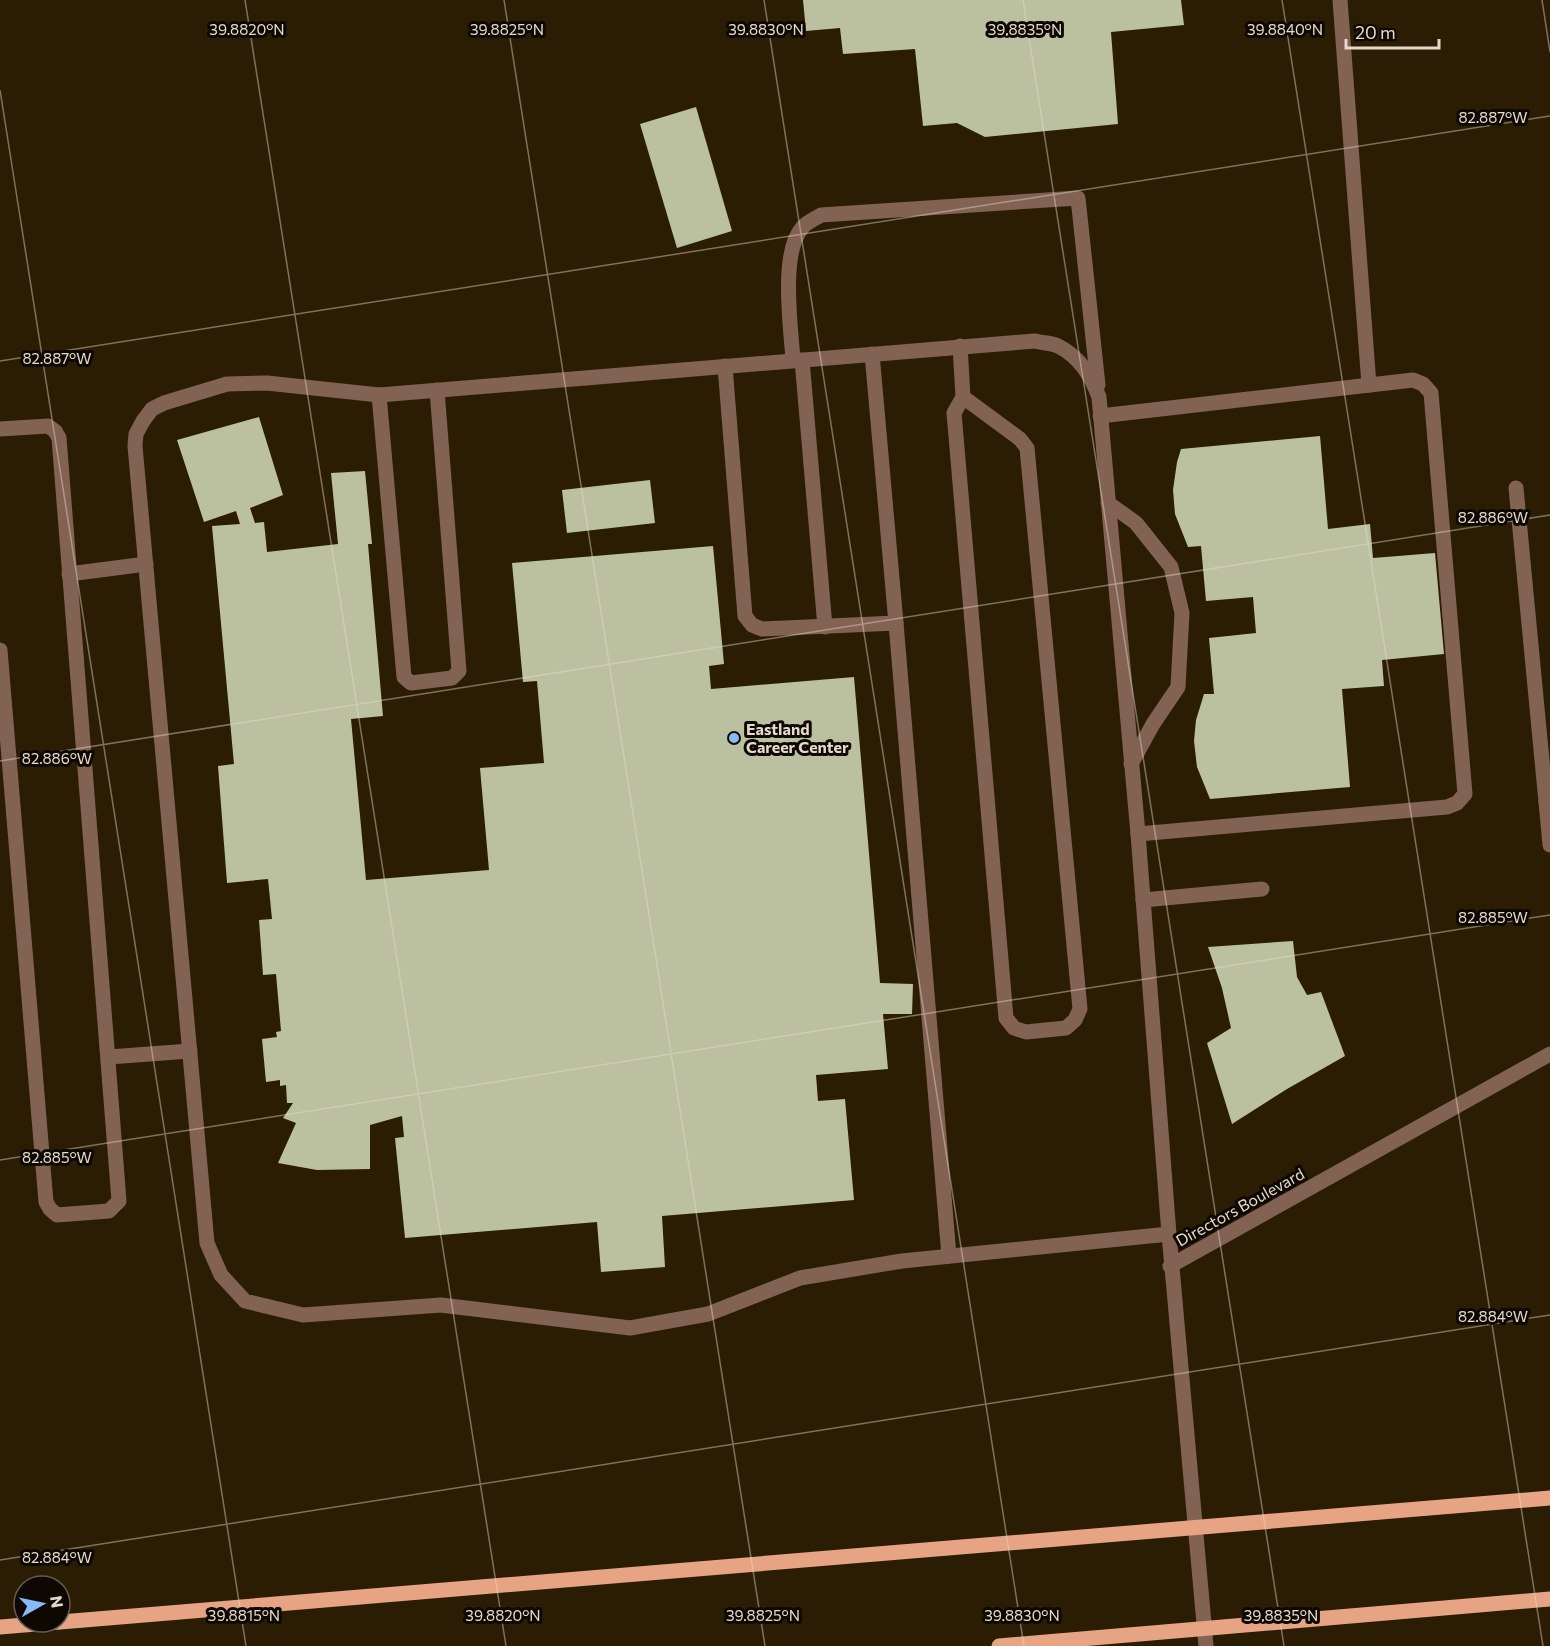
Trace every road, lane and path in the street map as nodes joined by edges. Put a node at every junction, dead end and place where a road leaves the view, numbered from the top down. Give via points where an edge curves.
1 (1340, 0) edge
2 (960, 346) junction
3 (872, 354) junction
4 (797, 360) junction
5 (725, 366) junction
6 (1369, 385) junction
7 (436, 390) junction
8 (379, 395) junction
9 (963, 397) junction
10 (1099, 397) junction
11 (1100, 416) junction
12 (0, 429) edge
13 (1516, 488) dead end
14 (1108, 503) junction
15 (146, 564) junction
16 (69, 574) junction
17 (896, 623) junction
18 (825, 627) junction
19 (0, 650) edge
20 (1131, 764) junction
21 (1548, 802) edge
22 (1138, 834) junction
23 (1550, 845) edge
24 (1262, 889) dead end
25 (1143, 900) junction
26 (190, 1051) junction
27 (1550, 1054) edge
28 (109, 1057) junction
29 (1169, 1234) junction
30 (949, 1256) junction
31 (1170, 1266) junction
32 (1550, 1498) edge
33 (1195, 1526) junction
34 (1550, 1599) edge
35 (0, 1627) edge
36 (1204, 1629) junction
37 (999, 1646) edge
38 (1206, 1646) edge

1 - 6 street
2 - 3 street
2 - 9 street
2 - 10 street via 1035,341 1058,346 1090,375
3 - 4 street
3 - 17 street
4 - 5 street
4 - 10 street via 788,275 793,245 802,227 821,215 1078,198
4 - 18 street
5 - 7 street
5 - 18 street via 745,616 762,629
6 - 11 street
6 - 22 street via 1413,380 1431,393 1465,794 1447,807
7 - 8 street
7 - 8 street via 459,670 453,678 411,683 404,677
8 - 15 street via 267,383 227,384 152,410 136,434 135,446
9 - 9 street via 954,413 1006,1018 1014,1028 1026,1032 1066,1028 1080,1009 1027,448
10 - 11 street
11 - 14 street
12 - 16 street via 48,426 59,438
13 - 21 street
14 - 20 street
14 - 20 street via 1136,523 1171,567 1182,613 1178,687
15 - 16 street
15 - 26 street
16 - 28 street
17 - 18 street
17 - 30 street
19 - 28 street via 46,1202 57,1215 109,1211 119,1201
20 - 22 street
21 - 23 street
22 - 25 street
24 - 25 street
25 - 29 street
26 - 28 street
26 - 30 street via 207,1243 221,1275 245,1301 303,1315 441,1305 630,1328 708,1314 800,1278
27 - 31 street, Directors Boulevard
29 - 30 street
29 - 31 street
31 - 33 street, Directors Boulevard
32 - 33 main road
33 - 35 main road
33 - 36 street, Directors Boulevard
34 - 36 main road
36 - 37 main road
36 - 38 street, Directors Boulevard

